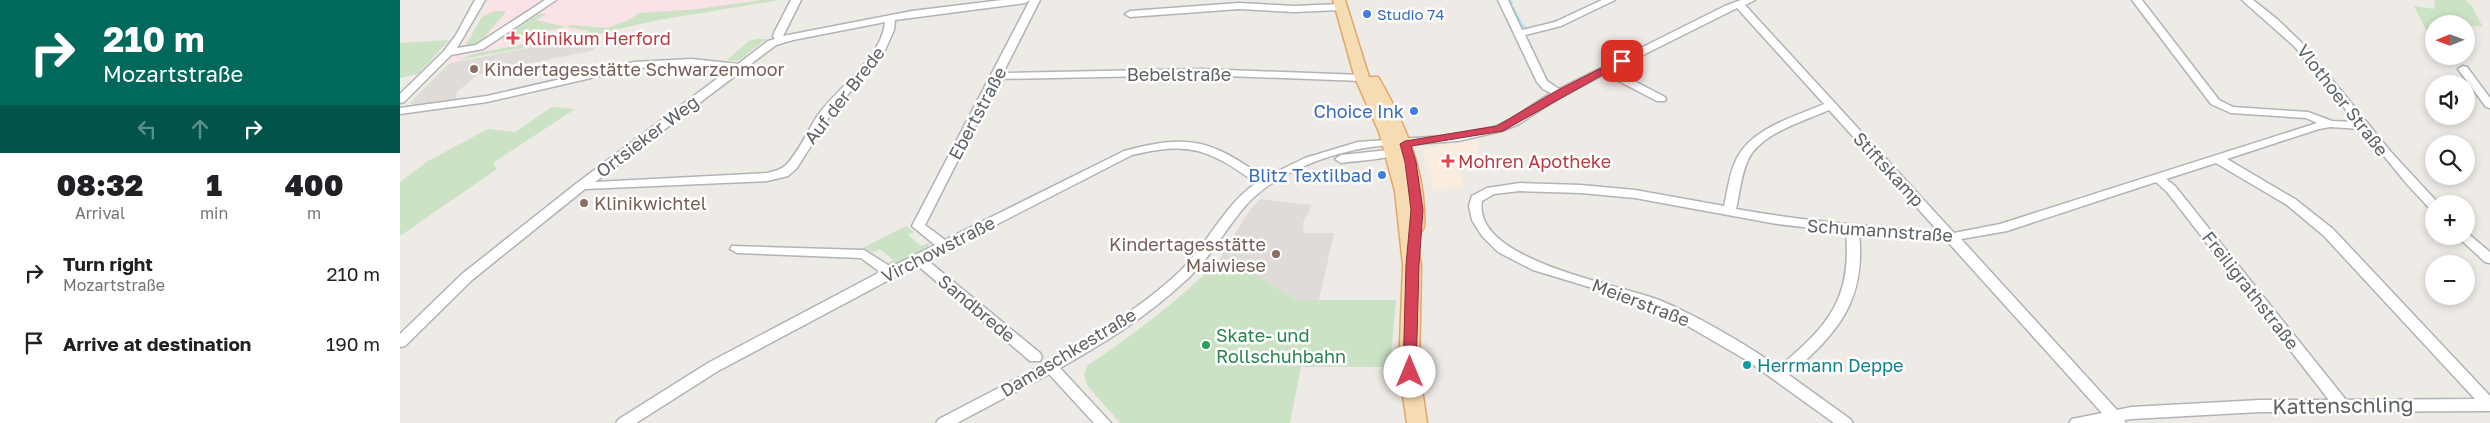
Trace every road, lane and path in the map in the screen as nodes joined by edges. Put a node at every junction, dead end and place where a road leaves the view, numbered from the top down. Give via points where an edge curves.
1 (480, 0) edge
2 (551, 0) edge
3 (796, 0) edge
4 (1025, 0) edge
5 (1035, 0) edge
6 (1503, 0) edge
7 (1610, 0) edge
8 (2138, 0) edge
9 (2247, 0) edge
10 (1744, 2) edge
11 (1340, 4) edge
12 (1130, 14) dead end
13 (890, 18) junction
14 (1520, 34) junction
15 (781, 40) junction
16 (1355, 51) junction
17 (448, 52) junction
18 (739, 67) junction
19 (2463, 69) dead end
20 (1606, 70) junction
21 (996, 76) junction
22 (1362, 78) junction
23 (1559, 94) junction
24 (400, 100) edge
25 (1661, 100) dead end
26 (2490, 105) edge
27 (1830, 106) junction
28 (400, 112) edge
29 (2330, 124) junction
30 (2363, 126) junction
31 (1395, 146) junction
32 (2217, 158) junction
33 (2158, 178) junction
34 (1263, 183) junction
35 (581, 186) junction
36 (2425, 197) edge
37 (1476, 199) joint
38 (1729, 211) junction
39 (1852, 228) junction
40 (1952, 237) junction
41 (2475, 245) edge
42 (944, 246) junction
43 (737, 249) dead end
44 (918, 259) junction
45 (2490, 259) edge
46 (890, 273) junction
47 (400, 342) edge
48 (1035, 357) dead end
49 (1051, 367) junction
50 (1780, 375) junction
51 (2341, 404) junction
52 (2490, 405) edge
53 (2116, 419) edge
54 (624, 423) edge
55 (944, 423) edge
56 (1102, 423) edge
57 (1417, 423) edge
58 (1845, 423) edge
59 (2077, 423) edge

1 - 17 street
2 - 17 street via 479,47
3 - 15 street via 778,36
4 - 13 street, Ortsieker Weg
5 - 21 street, Ebertstraße
6 - 14 street
7 - 14 street via 1558,24
8 - 29 street via 2215,102 2231,110 2308,115
9 - 30 street, Vlothoer Straße via 2289,33
10 - 20 street, Damaschkestraße
10 - 27 street, Stiftskamp
11 - 12 street via 1294,9 1239,6
11 - 16 main road
13 - 15 street, Ortsieker Weg
13 - 35 street, Auf der Brede via 889,30 880,50 824,116 793,165 784,173 767,177
14 - 23 street via 1542,82
15 - 18 street, Ortsieker Weg via 766,46
16 - 22 main road
16 - 31 main road via 1372,78
17 - 24 street
18 - 28 street via 679,62 634,66 487,99
18 - 35 street, Ortsieker Weg
19 - 26 street
20 - 23 street, Damaschkestraße
20 - 25 street
21 - 22 street, Bebelstraße via 1201,72
21 - 42 street, Ebertstraße via 918,226
22 - 31 main road
23 - 31 street, Damaschkestraße via 1500,128
27 - 38 street via 1752,145 1742,161
27 - 40 street, Stiftskamp
29 - 30 street, Schumannstraße
29 - 32 street, Schumannstraße
30 - 36 street, Vlothoer Straße via 2401,174
31 - 34 street, Damaschkestraße via 1292,169
31 - 57 main road via 1412,265 1409,369
32 - 33 street, Schumannstraße
32 - 52 street via 2291,202 2328,232
33 - 40 street, Schumannstraße via 2002,228
33 - 51 street, Freiligrathstraße via 2171,189
34 - 42 street, Virchowstraße via 1210,148 1177,144 1145,148 1106,162
34 - 49 street, Damaschkestraße via 1182,278 1141,309
35 - 47 street, Ortsieker Weg via 461,283
37 - 38 street, Schumannstraße via 1491,190 1538,187 1635,194
37 - 50 street, Meierstraße via 1475,211 1484,231 1504,249 1529,262 1682,316
38 - 39 street, Schumannstraße via 1796,223
39 - 40 street, Schumannstraße
39 - 50 street via 1855,267 1842,309 1817,342
40 - 53 street, Stiftskamp
41 - 45 street
42 - 44 street, Virchowstraße
43 - 46 street via 864,254
44 - 46 street, Virchowstraße
44 - 48 street, Sandbrede
46 - 54 street, Virchowstraße via 713,367
49 - 55 street, Damaschkestraße
49 - 56 street
50 - 58 street, Meierstraße
51 - 52 street, Kattenschling
51 - 53 street, Kattenschling via 2202,409
53 - 59 street, Kattenschling

